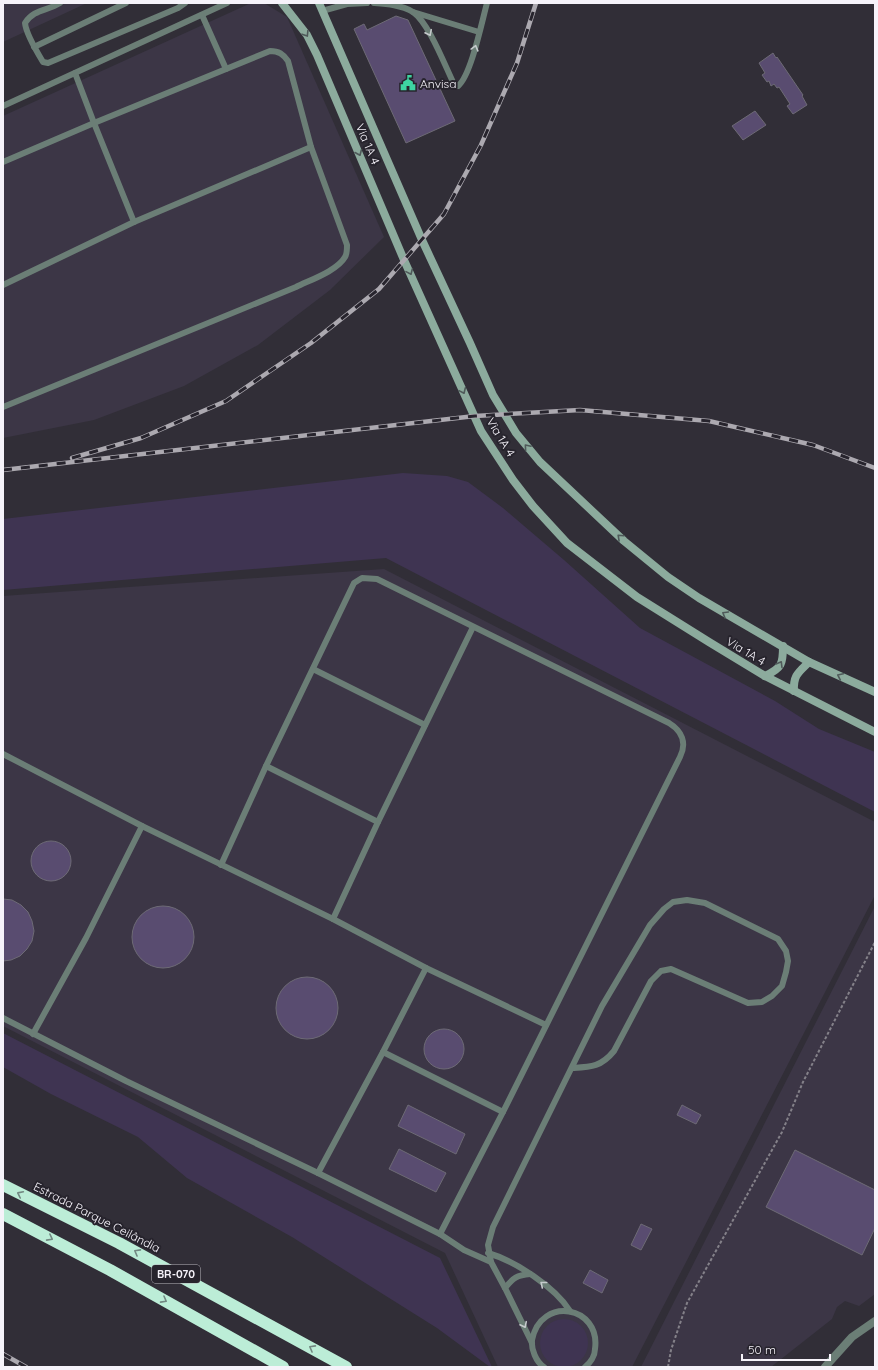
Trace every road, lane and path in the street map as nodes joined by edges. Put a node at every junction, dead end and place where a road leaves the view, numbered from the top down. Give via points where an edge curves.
1 (60, 3) edge
2 (126, 3) edge
3 (185, 3) edge
4 (227, 3) edge
5 (282, 3) edge
6 (367, 3) edge
7 (374, 3) edge
8 (487, 3) edge
9 (321, 7) edge
10 (413, 12) junction
11 (202, 15) junction
12 (479, 32) junction
13 (34, 47) junction
14 (226, 69) junction
15 (75, 73) junction
16 (3, 106) edge
17 (94, 123) junction
18 (312, 147) junction
19 (3, 162) edge
20 (134, 222) junction
21 (3, 286) edge
22 (3, 407) edge
23 (473, 627) junction
24 (783, 646) junction
25 (809, 662) junction
26 (313, 669) junction
27 (765, 676) junction
28 (794, 691) junction
29 (875, 692) edge
30 (425, 725) junction
31 (875, 732) edge
32 (3, 754) edge
33 (266, 766) junction
34 (378, 822) junction
35 (142, 826) junction
36 (221, 865) junction
37 (332, 919) junction
38 (875, 942) edge
39 (426, 968) junction
40 (3, 1018) edge
41 (546, 1024) junction
42 (33, 1034) junction
43 (382, 1052) junction
44 (572, 1068) junction
45 (503, 1112) junction
46 (318, 1173) junction
47 (3, 1185) edge
48 (3, 1214) edge
49 (440, 1234) junction
50 (488, 1253) junction
51 (491, 1262) junction
52 (530, 1274) junction
53 (505, 1288) junction
54 (570, 1311) junction
55 (875, 1321) edge
56 (532, 1342) junction
57 (283, 1367) edge
58 (346, 1367) edge
59 (544, 1367) edge
60 (586, 1367) edge
61 (668, 1367) edge
62 (826, 1367) edge

1 - 13 lane via 32,14 25,23
2 - 13 lane
3 - 13 lane via 48,63 43,62
4 - 11 lane
5 -> 27 main road, Via 1A 4 via 307,35 481,431 513,480 567,543 637,597
6 - 9 lane
7 - 10 lane via 394,5
8 - 12 lane
24 -> 9 main road, Via 1A 4 via 699,598 668,577 624,541 540,462 516,433 493,395 422,240
10 - 12 lane
10 -> 12 lane via 426,27 456,86 462,82 471,61
11 - 14 lane
11 - 15 lane
14 - 17 lane
14 - 18 lane via 270,51 277,51 283,55 288,61
15 - 16 lane
15 - 17 lane
17 - 19 lane
17 - 20 lane
18 - 20 lane
18 - 22 lane via 347,245 345,258 336,267 296,287
20 - 21 lane
23 - 26 lane via 377,579 362,578 354,583
23 - 30 lane
23 - 41 lane via 668,723 680,733 683,740 684,746 680,757
24 - 25 main road, Via 1A 4
27 -> 24 main road via 774,672 782,663
25 - 28 main road via 795,677
29 -> 25 main road, Via 1A 4
26 - 30 lane
26 - 33 lane
27 - 28 main road, Via 1A 4
28 - 31 main road, Via 1A 4
30 - 34 lane
32 - 35 lane
33 - 34 lane
33 - 36 lane
34 - 37 lane
35 - 36 lane
35 - 42 lane via 86,938
36 - 37 lane
37 - 39 lane
38 - 61 path via 802,1082 782,1132 687,1303
39 - 41 lane
39 - 43 lane
40 - 42 lane
41 - 45 lane
42 - 46 lane
43 - 45 lane
43 - 46 lane
44 - 44 lane via 592,1067 608,1058 651,981 661,971 671,969 748,1003 762,1002 782,986 788,961 786,951 778,939 705,903 687,900 673,902 650,925 602,1006
44 - 50 lane via 493,1227
45 - 49 lane
46 - 49 lane
58 -> 47 highway, Estrada Parque Ceilândia / BR-070 via 119,1243
48 -> 57 highway, BR-070 via 110,1270
49 - 51 lane via 464,1250
50 - 51 lane
50 - 52 lane via 512,1262
51 - 53 lane
52 - 53 lane via 516,1277
54 -> 52 lane via 565,1303
53 -> 56 lane
54 - 56 lane via 556,1311 544,1318 535,1329
54 - 60 lane via 588,1322 597,1340 595,1354
55 - 62 street via 852,1337
56 - 59 lane via 534,1354

